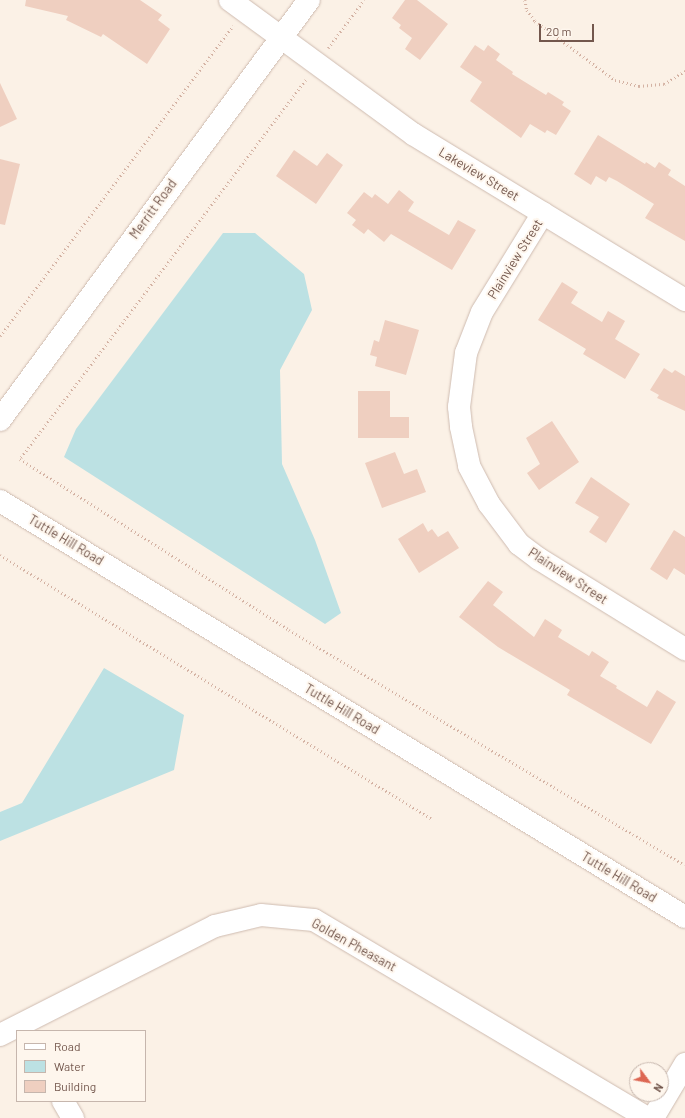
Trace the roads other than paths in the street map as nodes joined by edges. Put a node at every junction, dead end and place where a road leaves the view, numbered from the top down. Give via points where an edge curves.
1 (309, 0) edge
2 (237, 5) edge
3 (280, 38) junction
4 (543, 213) junction
5 (685, 300) edge
6 (0, 420) edge
7 (0, 500) edge
8 (685, 649) edge
9 (685, 917) edge
10 (22, 1028) edge
11 (0, 1035) edge
12 (685, 1064) edge
13 (64, 1102) edge
14 (73, 1118) edge
15 (648, 1118) edge
16 (653, 1118) edge

1 - 3 street, Merritt Road
2 - 3 street, Lakeview Street
3 - 4 street, Lakeview Street via 413,134
3 - 6 street, Merritt Road
4 - 5 street, Lakeview Street
4 - 8 street, Plainview Street via 482,312 466,353 459,407 470,466 489,504 519,544
7 - 9 street, Tuttle Hill Road
10 - 11 street, Golden Pheasant
10 - 15 street, Golden Pheasant via 215,926 261,916 314,920
12 - 16 street
13 - 14 street

